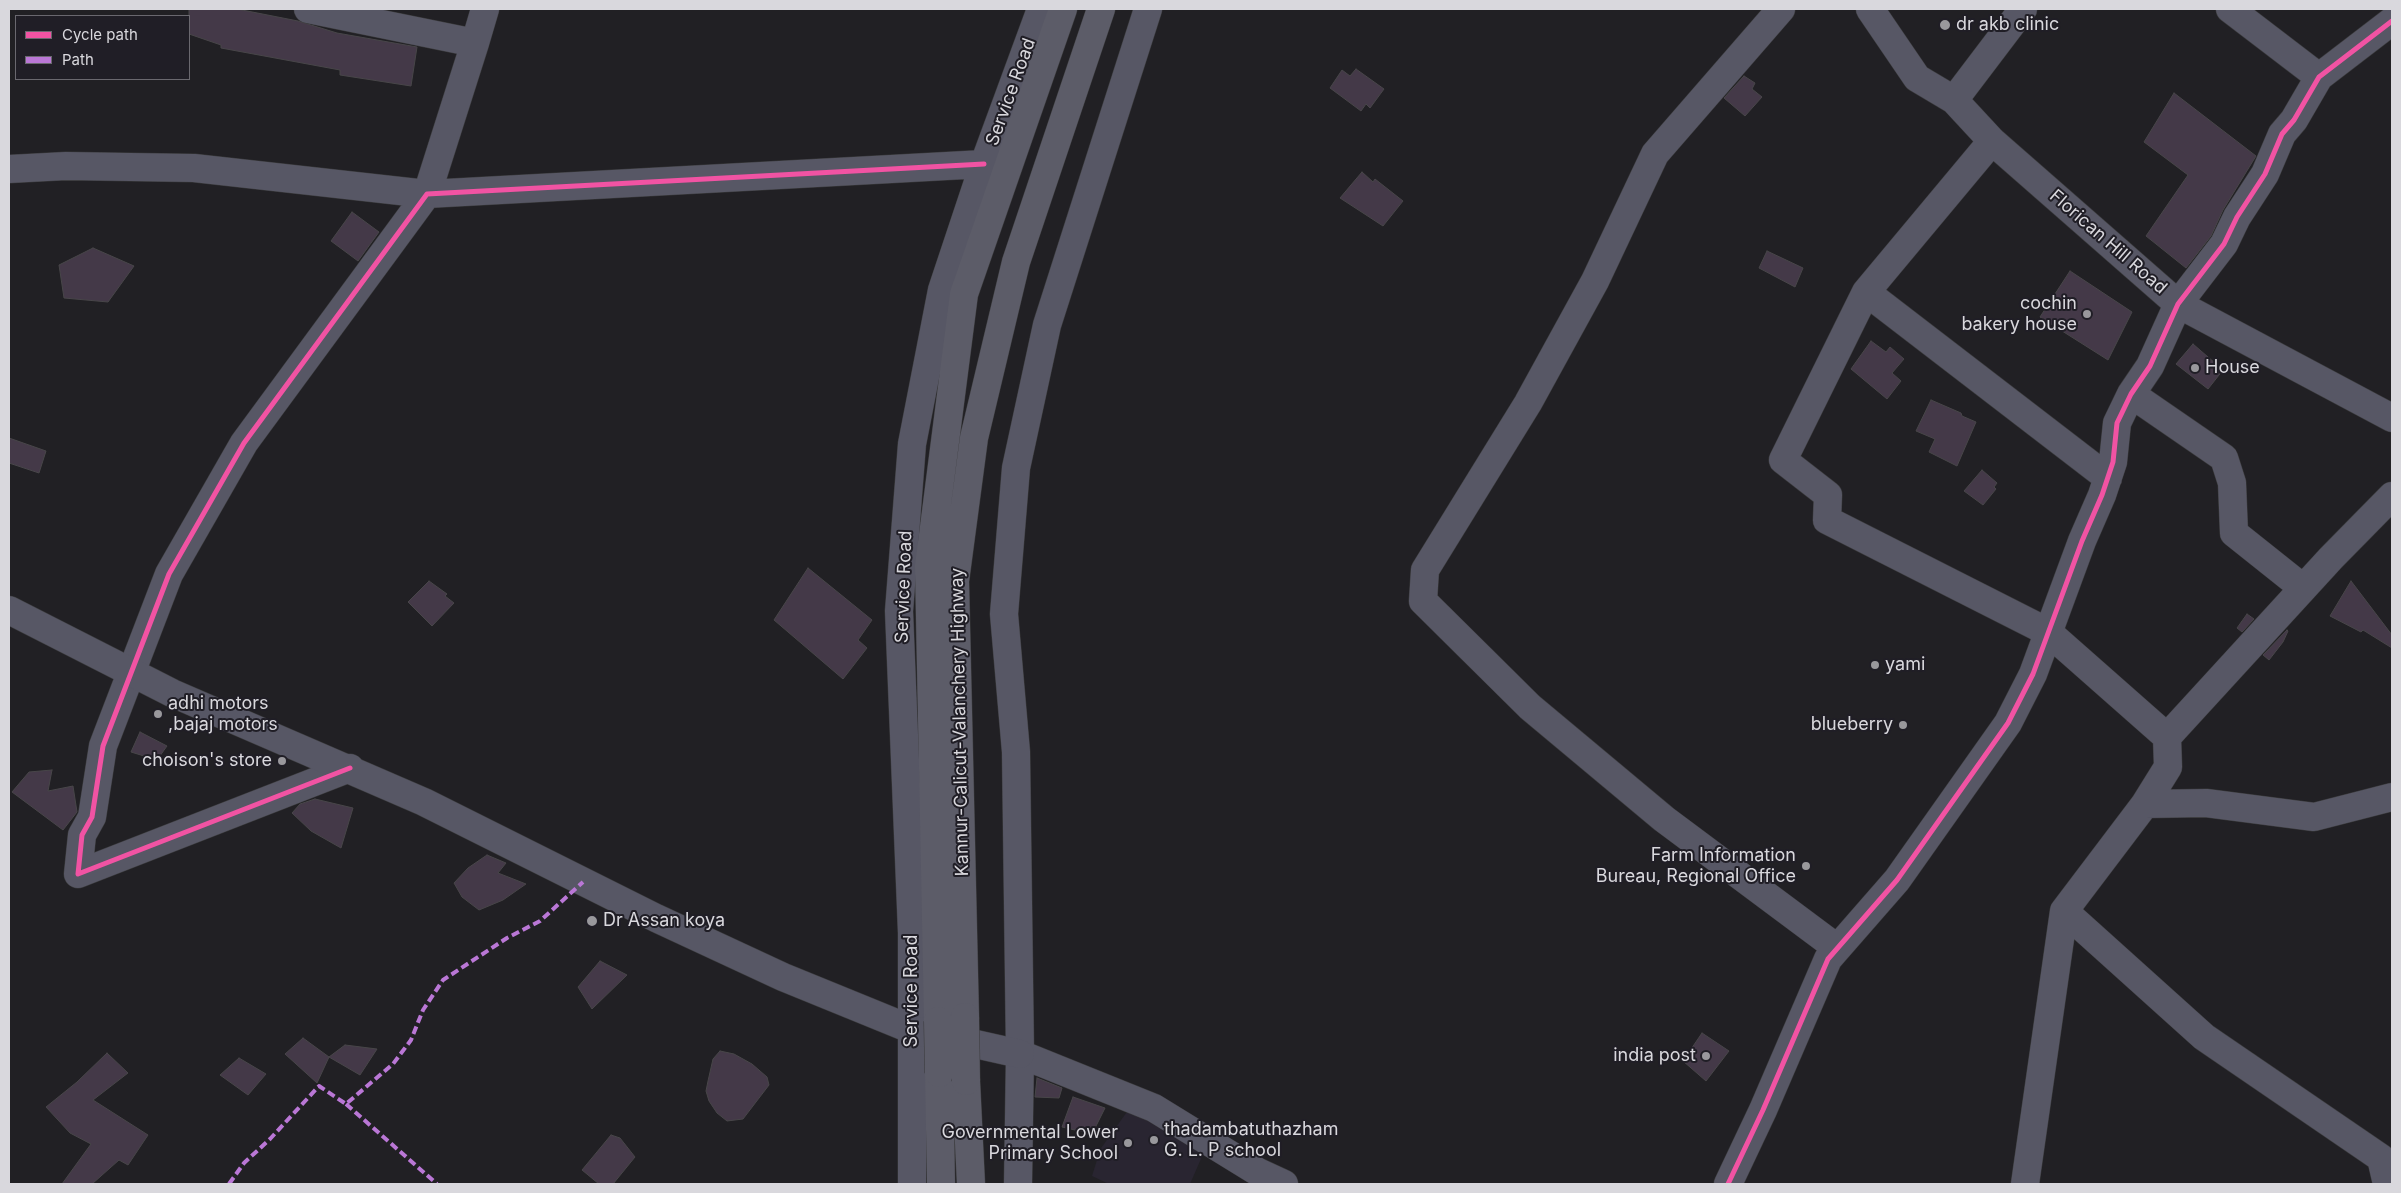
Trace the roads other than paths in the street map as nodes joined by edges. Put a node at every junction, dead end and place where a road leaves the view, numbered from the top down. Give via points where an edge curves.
1 (308, 9) edge
2 (485, 9) edge
3 (1041, 9) edge
4 (1063, 9) edge
5 (1101, 9) edge
6 (1148, 9) edge
7 (1781, 9) edge
8 (1870, 9) edge
9 (2023, 9) edge
10 (2230, 9) edge
11 (2392, 21) edge
12 (475, 43) junction
13 (2319, 77) junction
14 (1954, 100) junction
15 (1992, 141) junction
16 (984, 164) junction
17 (9, 170) edge
18 (427, 194) junction
19 (1866, 292) junction
20 (2178, 304) junction
21 (2131, 394) junction
22 (2392, 418) edge
23 (2108, 478) junction
24 (2392, 496) edge
25 (2303, 588) junction
26 (9, 610) edge
27 (2048, 632) junction
28 (133, 672) junction
29 (2167, 737) junction
30 (350, 768) junction
31 (2392, 797) edge
32 (2145, 804) junction
33 (2064, 911) junction
34 (1837, 948) junction
35 (925, 1025) junction
36 (1020, 1054) junction
37 (2388, 1172) edge
38 (912, 1184) edge
39 (941, 1184) edge
40 (971, 1184) edge
41 (1018, 1184) edge
42 (1284, 1184) edge
43 (1728, 1184) edge
44 (2025, 1184) edge

1 - 12 street
2 - 12 street
3 - 16 street, Service Road
4 - 35 highway via 964,294 929,566
5 - 40 highway, Kannur-Calicut-Valanchery Highway, bridge via 1016,262 973,448 955,581
6 - 36 street via 1047,325 1016,468 1004,614 1016,752
7 - 34 street via 1654,154 1595,281 1528,403 1425,570 1423,601 1530,707 1664,819
8 - 14 street, Florican Hill Road via 1917,78
9 - 14 street
10 - 13 street
11 - 13 street
12 - 18 street
13 - 20 street via 2282,134 2264,174 2224,244
14 - 15 street, Florican Hill Road
15 - 19 street
15 - 20 street, Florican Hill Road
16 - 18 street
16 - 35 street, Service Road via 942,290 912,444 899,611
17 - 18 street via 66,166 194,168
18 - 28 street via 244,443 169,574
19 - 23 street
19 - 27 street via 1783,460 1828,495 1827,520
20 - 21 street via 2150,366
20 - 22 street, Florican Hill Road
21 - 23 street via 2117,423
21 - 25 street via 2224,458 2232,483 2234,533
23 - 27 street
24 - 25 street
25 - 29 street
26 - 28 street
27 - 29 street
27 - 34 street via 2033,674 2008,723 1897,880
28 - 30 street via 172,692
28 - 30 street via 103,746 92,817 82,835 78,874
29 - 32 street via 2168,767
30 - 35 street via 783,977
31 - 32 street via 2314,817 2206,804
32 - 33 street
33 - 37 street via 2204,1038 2381,1158
33 - 44 street
34 - 43 street via 1828,958
35 - 36 street
35 - 38 street, Service Road
35 - 39 highway, bridge via 939,1073
36 - 41 street
36 - 42 street via 1154,1108 1258,1172

